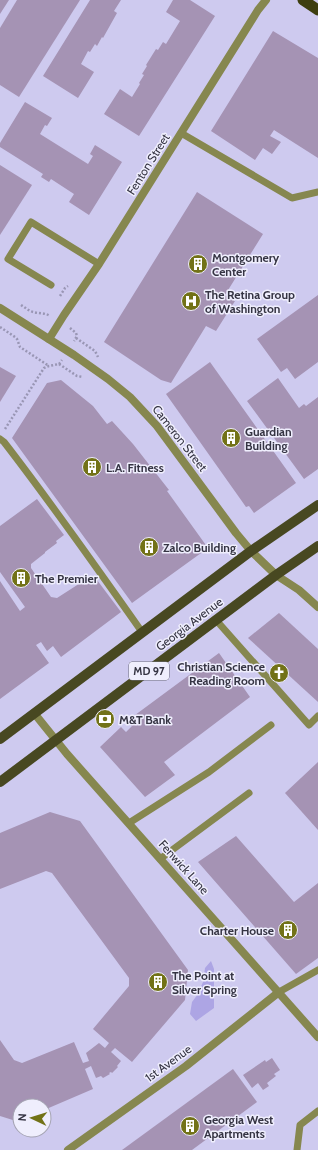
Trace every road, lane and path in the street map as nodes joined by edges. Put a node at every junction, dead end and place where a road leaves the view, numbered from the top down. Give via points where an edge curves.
1 (266, 0) edge
2 (303, 0) edge
3 (318, 10) edge
4 (181, 133) junction
5 (318, 192) edge
6 (99, 264) junction
7 (51, 285) dead end
8 (16, 302) dead end
9 (0, 308) edge
10 (60, 322) junction
11 (0, 327) edge
12 (49, 339) junction
13 (68, 351) junction
14 (49, 366) junction
15 (4, 431) dead end
16 (0, 439) edge
17 (318, 505) edge
18 (318, 546) edge
19 (251, 551) junction
20 (276, 575) junction
21 (318, 607) edge
22 (216, 620) junction
23 (142, 632) junction
24 (34, 713) junction
25 (318, 716) edge
26 (271, 726) dead end
27 (0, 739) edge
28 (57, 740) junction
29 (0, 782) edge
30 (249, 793) dead end
31 (129, 823) junction
32 (160, 859) junction
33 (318, 970) edge
34 (318, 974) edge
35 (301, 979) junction
36 (279, 992) junction
37 (318, 1037) edge
38 (318, 1111) edge
39 (68, 1150) edge
40 (297, 1150) edge

1 - 4 street, Fenton Street
2 - 3 highway
4 - 5 lane via 292,198
4 - 6 street, Fenton Street
6 - 7 lane via 31,222 8,259
6 - 10 street, Fenton Street
8 - 10 path via 30,311 45,313
9 - 12 street, Cameron Street
10 - 12 street, Fenton Street
10 - 13 path via 76,333 76,338
11 - 14 path via 15,337 20,347
12 - 13 street, Cameron Street
13 - 14 path via 59,364
13 - 19 street, Cameron Street via 130,397 158,426
14 - 15 path via 44,368
16 - 23 lane via 46,496
17 - 19 main road, Georgia Avenue / MD 97
18 - 20 main road, Georgia Avenue / MD 97
19 - 20 street, Cameron Street
19 - 23 main road, Georgia Avenue / MD 97
20 - 21 street, Cameron Street via 299,590
20 - 22 main road, Georgia Avenue / MD 97
22 - 25 lane via 309,725
22 - 28 main road, Georgia Avenue / MD 97
23 - 24 main road, Georgia Avenue / MD 97
24 - 27 main road, Georgia Avenue / MD 97
24 - 28 street, Fenwick Lane
26 - 31 lane via 209,772
28 - 29 main road, Georgia Avenue / MD 97
28 - 31 street, Fenwick Lane
30 - 32 lane
31 - 32 street, Fenwick Lane
32 - 36 street, Fenwick Lane
33 - 35 lane
34 - 35 lane
35 - 36 lane
36 - 37 street, Fenwick Lane
36 - 39 street, 1st Avenue via 186,1066
38 - 40 lane via 300,1125

